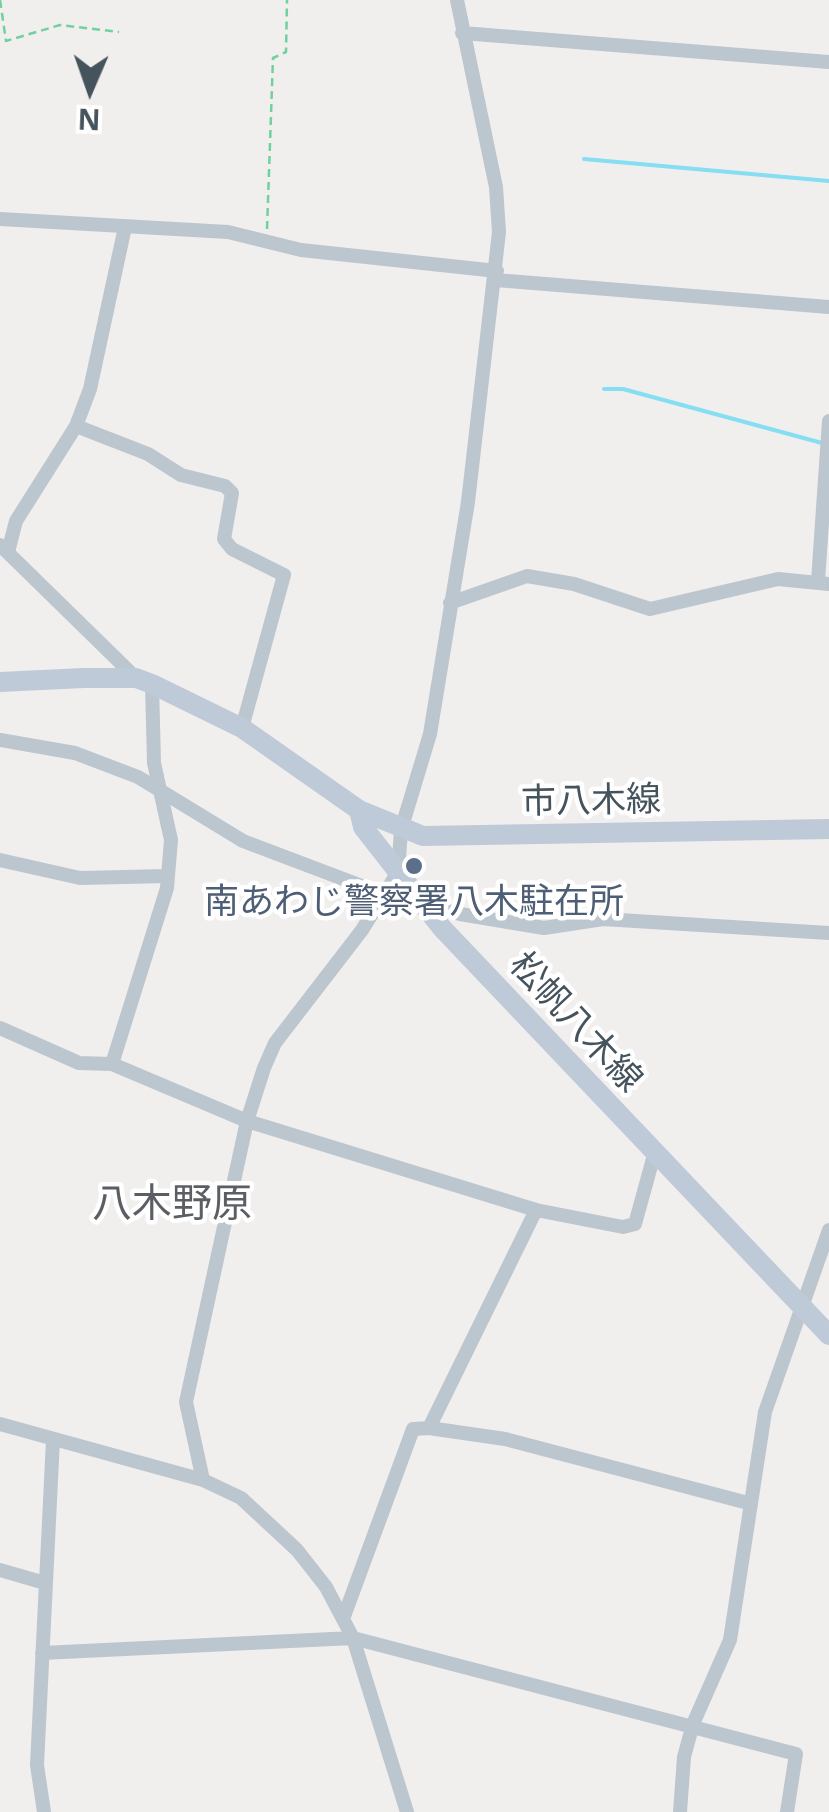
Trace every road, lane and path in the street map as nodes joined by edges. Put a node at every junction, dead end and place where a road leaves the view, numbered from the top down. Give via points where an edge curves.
1 (0, 0) edge
2 (288, 0) edge
3 (457, 0) edge
4 (120, 32) dead end
5 (462, 32) junction
6 (829, 62) edge
7 (0, 219) edge
8 (125, 227) junction
9 (266, 241) junction
10 (496, 275) junction
11 (829, 307) edge
12 (829, 421) edge
13 (76, 426) junction
14 (4, 548) edge
15 (823, 582) edge
16 (450, 604) junction
17 (144, 681) junction
18 (0, 682) edge
19 (242, 728) junction
20 (0, 740) edge
21 (162, 794) junction
22 (359, 810) junction
23 (401, 830) junction
24 (829, 830) edge
25 (0, 860) edge
26 (398, 872) junction
27 (168, 876) junction
28 (383, 894) junction
29 (420, 901) junction
30 (829, 933) edge
31 (0, 1028) edge
32 (112, 1064) junction
33 (248, 1121) junction
34 (654, 1155) junction
35 (536, 1210) junction
36 (829, 1230) edge
37 (801, 1303) junction
38 (829, 1335) edge
39 (0, 1424) edge
40 (428, 1428) junction
41 (53, 1440) junction
42 (203, 1480) junction
43 (748, 1503) junction
44 (0, 1570) edge
45 (44, 1583) junction
46 (343, 1619) junction
47 (353, 1638) junction
48 (42, 1653) junction
49 (693, 1724) junction
50 (44, 1812) edge
51 (407, 1812) edge
52 (680, 1812) edge
53 (787, 1812) edge

1 - 4 path via 6,41 60,25
2 - 9 path via 286,52 273,58
3 - 5 street
5 - 6 street
5 - 10 street via 496,187
7 - 8 street
8 - 9 street via 228,232
8 - 13 street
9 - 10 street
10 - 11 street
10 - 16 street
12 - 15 street
13 - 14 street
13 - 19 street via 182,475 226,486 232,493 224,539 284,575
14 - 17 street
15 - 16 street via 766,582 650,609 527,576
16 - 23 street via 430,734
17 - 18 main road, 松帆八木線
17 - 19 main road, 松帆八木線
17 - 21 street
19 - 22 main road, 松帆八木線
20 - 21 street via 75,754 138,777
21 - 27 street
21 - 28 street via 243,840
22 - 23 main road, 市八木線
22 - 26 main road, 松帆八木線 via 363,827
23 - 24 main road, 市八木線 via 423,836
23 - 26 street
25 - 27 street via 80,878
26 - 28 street
26 - 29 main road, 松帆八木線
27 - 32 street via 160,922
28 - 29 street
28 - 33 street via 276,1043
29 - 30 street via 544,928 604,919
29 - 34 main road, 松帆八木線
31 - 32 street via 79,1062
32 - 33 street
33 - 35 street
33 - 42 street via 186,1402
34 - 35 street via 635,1224
34 - 37 main road, 松帆八木線
35 - 40 street
36 - 37 street
37 - 38 main road, 松帆八木線
37 - 43 street via 764,1412
39 - 41 street
40 - 43 street via 505,1439
40 - 46 street via 413,1428
41 - 42 street
41 - 45 street
42 - 46 street via 241,1498 297,1550
43 - 49 street via 730,1640
44 - 45 street
45 - 48 street
46 - 47 street
47 - 48 street
47 - 49 street
47 - 51 street
48 - 50 street via 36,1766
49 - 52 street
49 - 53 street via 796,1754

